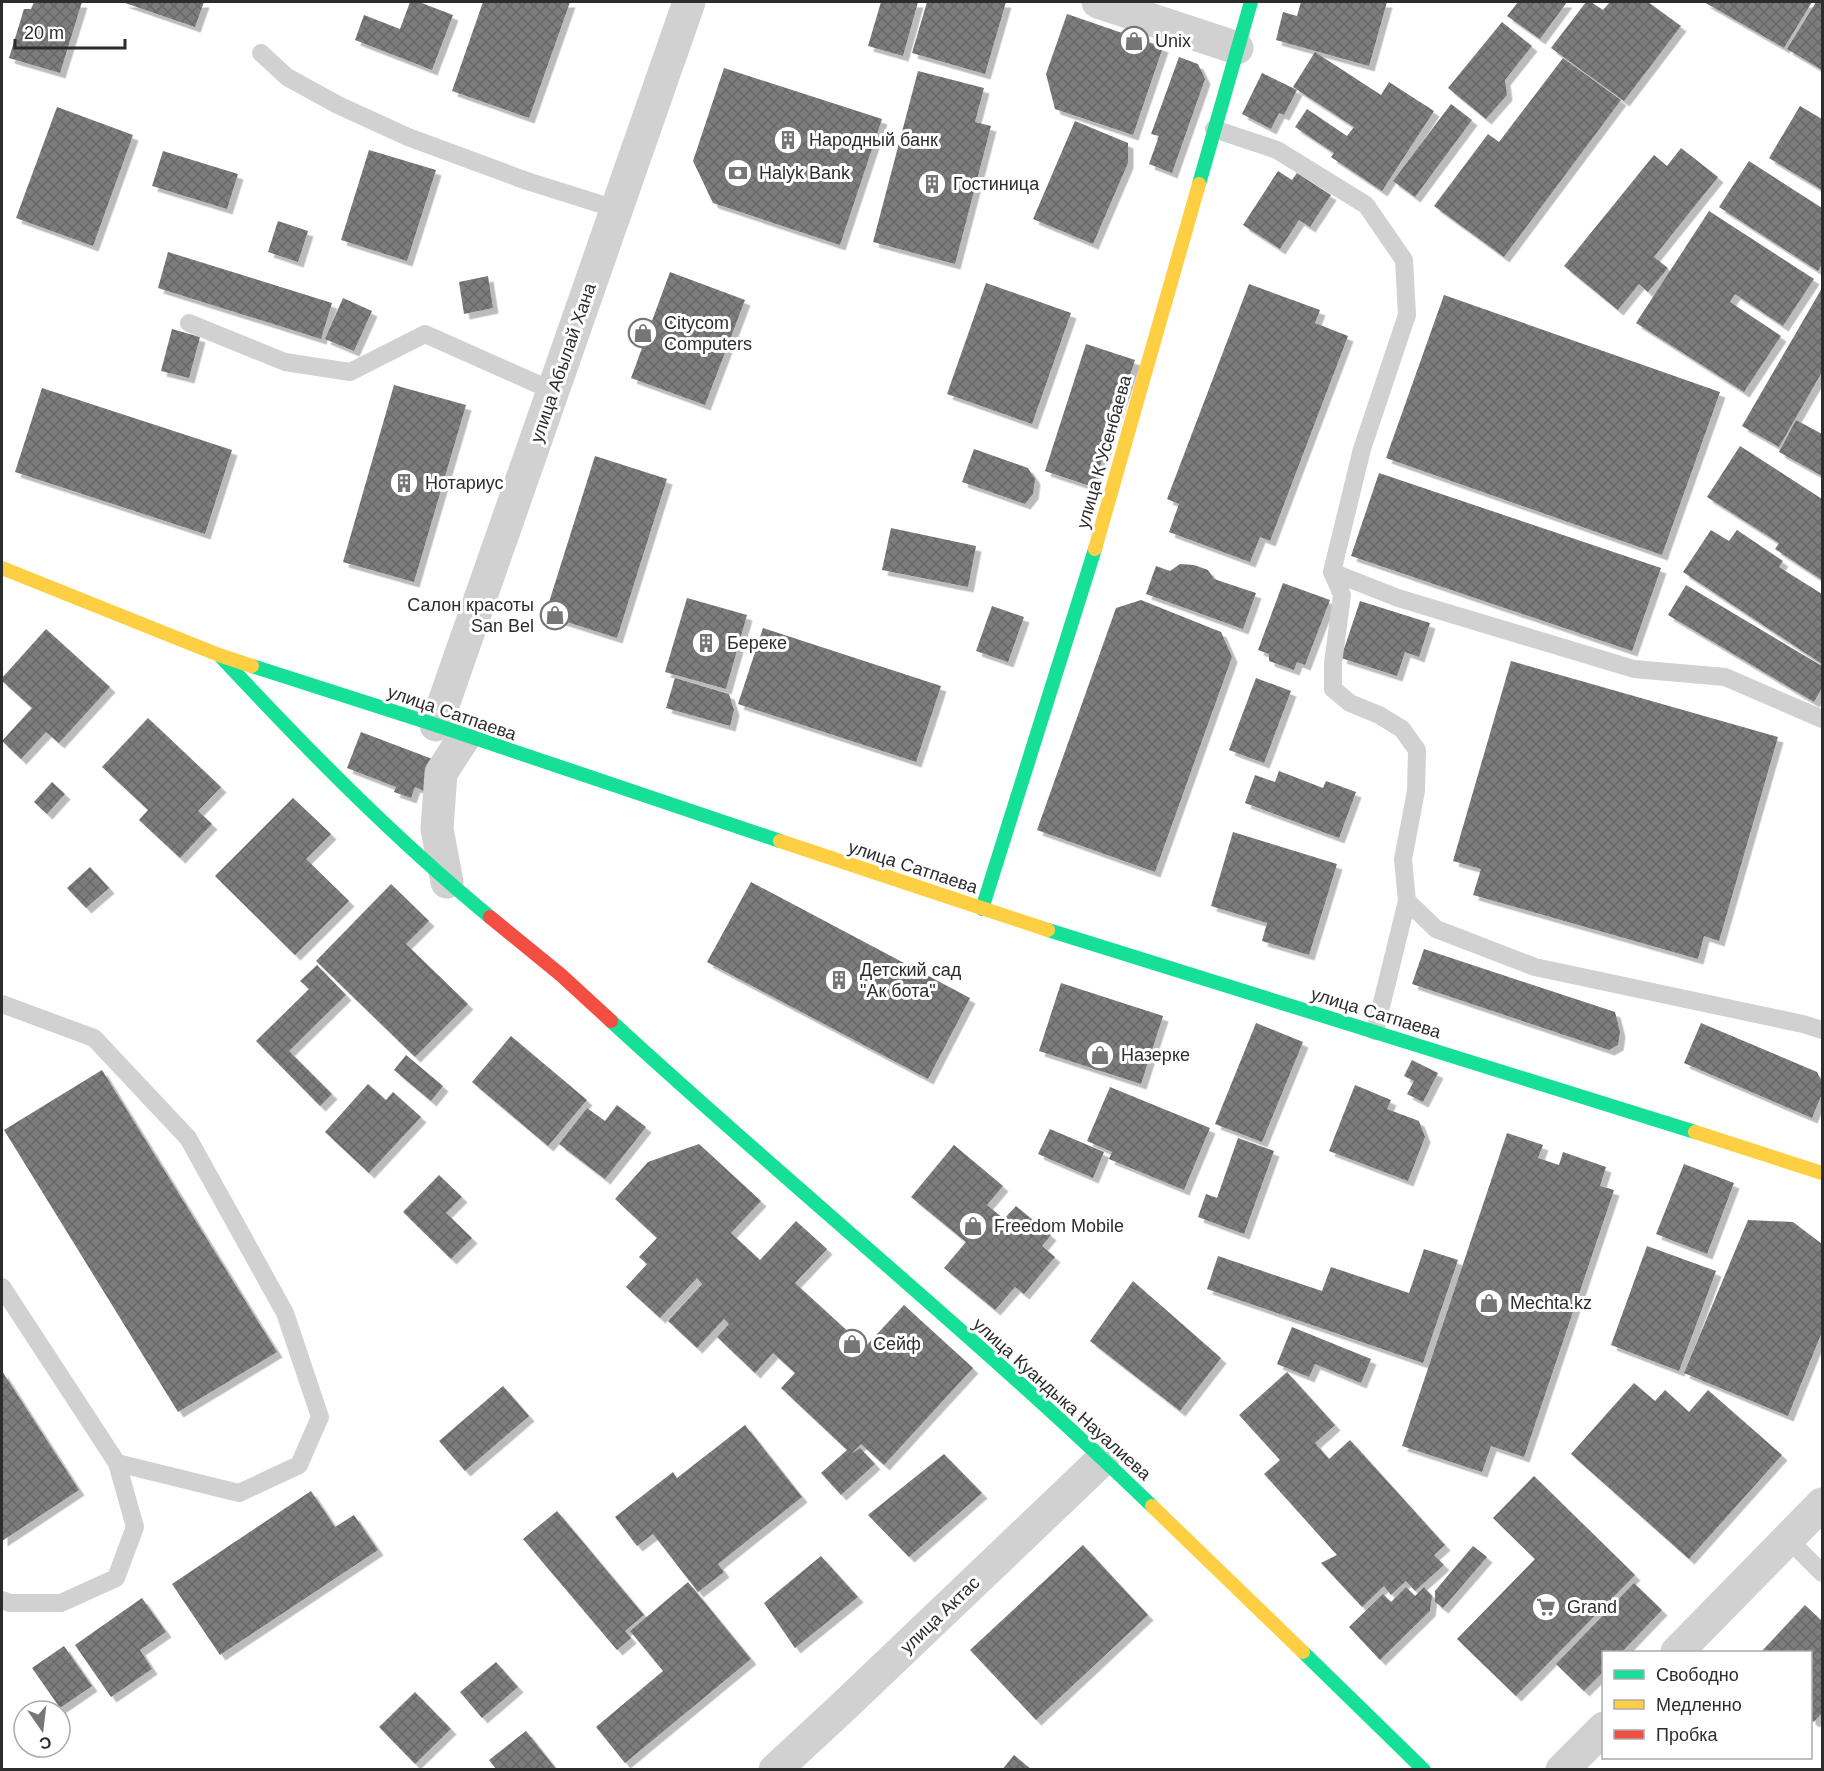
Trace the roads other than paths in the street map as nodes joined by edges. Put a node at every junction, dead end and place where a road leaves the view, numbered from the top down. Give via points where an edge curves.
1 (689, 2) edge
2 (1098, 2) edge
3 (1251, 2) edge
4 (1237, 48) junction
5 (261, 53) dead end
6 (1214, 129) junction
7 (616, 209) junction
8 (189, 323) dead end
9 (553, 391) junction
10 (2, 568) edge
11 (1332, 572) junction
12 (219, 655) junction
13 (1822, 719) edge
14 (450, 730) junction
15 (447, 882) junction
16 (1407, 901) junction
17 (982, 909) junction
18 (2, 1004) edge
19 (1822, 1030) edge
20 (1375, 1031) junction
21 (1822, 1173) edge
22 (2, 1287) edge
23 (1103, 1459) junction
24 (117, 1463) junction
25 (1822, 1504) edge
26 (1789, 1540) junction
27 (1822, 1573) edge
28 (2, 1600) edge
29 (1679, 1651) edge
30 (1602, 1730) edge
31 (775, 1770) edge
32 (1424, 1770) edge
33 (1562, 1770) edge

1 - 7 street, улица Абылай Хана
2 - 4 street
3 - 4 street, улица К Усенбаева
4 - 6 street, улица К Усенбаева
5 - 7 lane via 287,77 408,137
6 - 11 lane via 1276,150 1366,204 1404,260 1407,315 1362,449
6 - 17 street, улица К Усенбаева via 1090,564
7 - 9 street, улица Абылай Хана
8 - 9 lane via 285,362 350,372 425,334
9 - 14 street, улица Абылай Хана
10 - 12 street, улица Сатпаева
11 - 13 lane via 1398,598 1634,669 1725,677
11 - 16 lane via 1342,595 1333,688 1350,703 1402,729 1416,750 1416,791 1403,859
12 - 14 street, улица Сатпаева
12 - 15 street, улица Куандыка Науалиева via 294,735
14 - 15 street, улица Абылай Хана via 441,773 437,829
14 - 17 street, улица Сатпаева
15 - 23 street, улица Куандыка Науалиева via 561,975
16 - 19 lane via 1436,929 1535,967
16 - 20 lane
17 - 20 street, улица Сатпаева
18 - 24 lane via 94,1038 188,1138 285,1313 320,1417 299,1466 239,1493
20 - 21 street, улица Сатпаева
22 - 24 lane
23 - 31 street, улица Актас
23 - 32 street, улица Куандыка Науалиева
24 - 28 lane via 135,1527 116,1578 62,1603
25 - 26 street
26 - 27 lane
26 - 29 street
30 - 33 street

